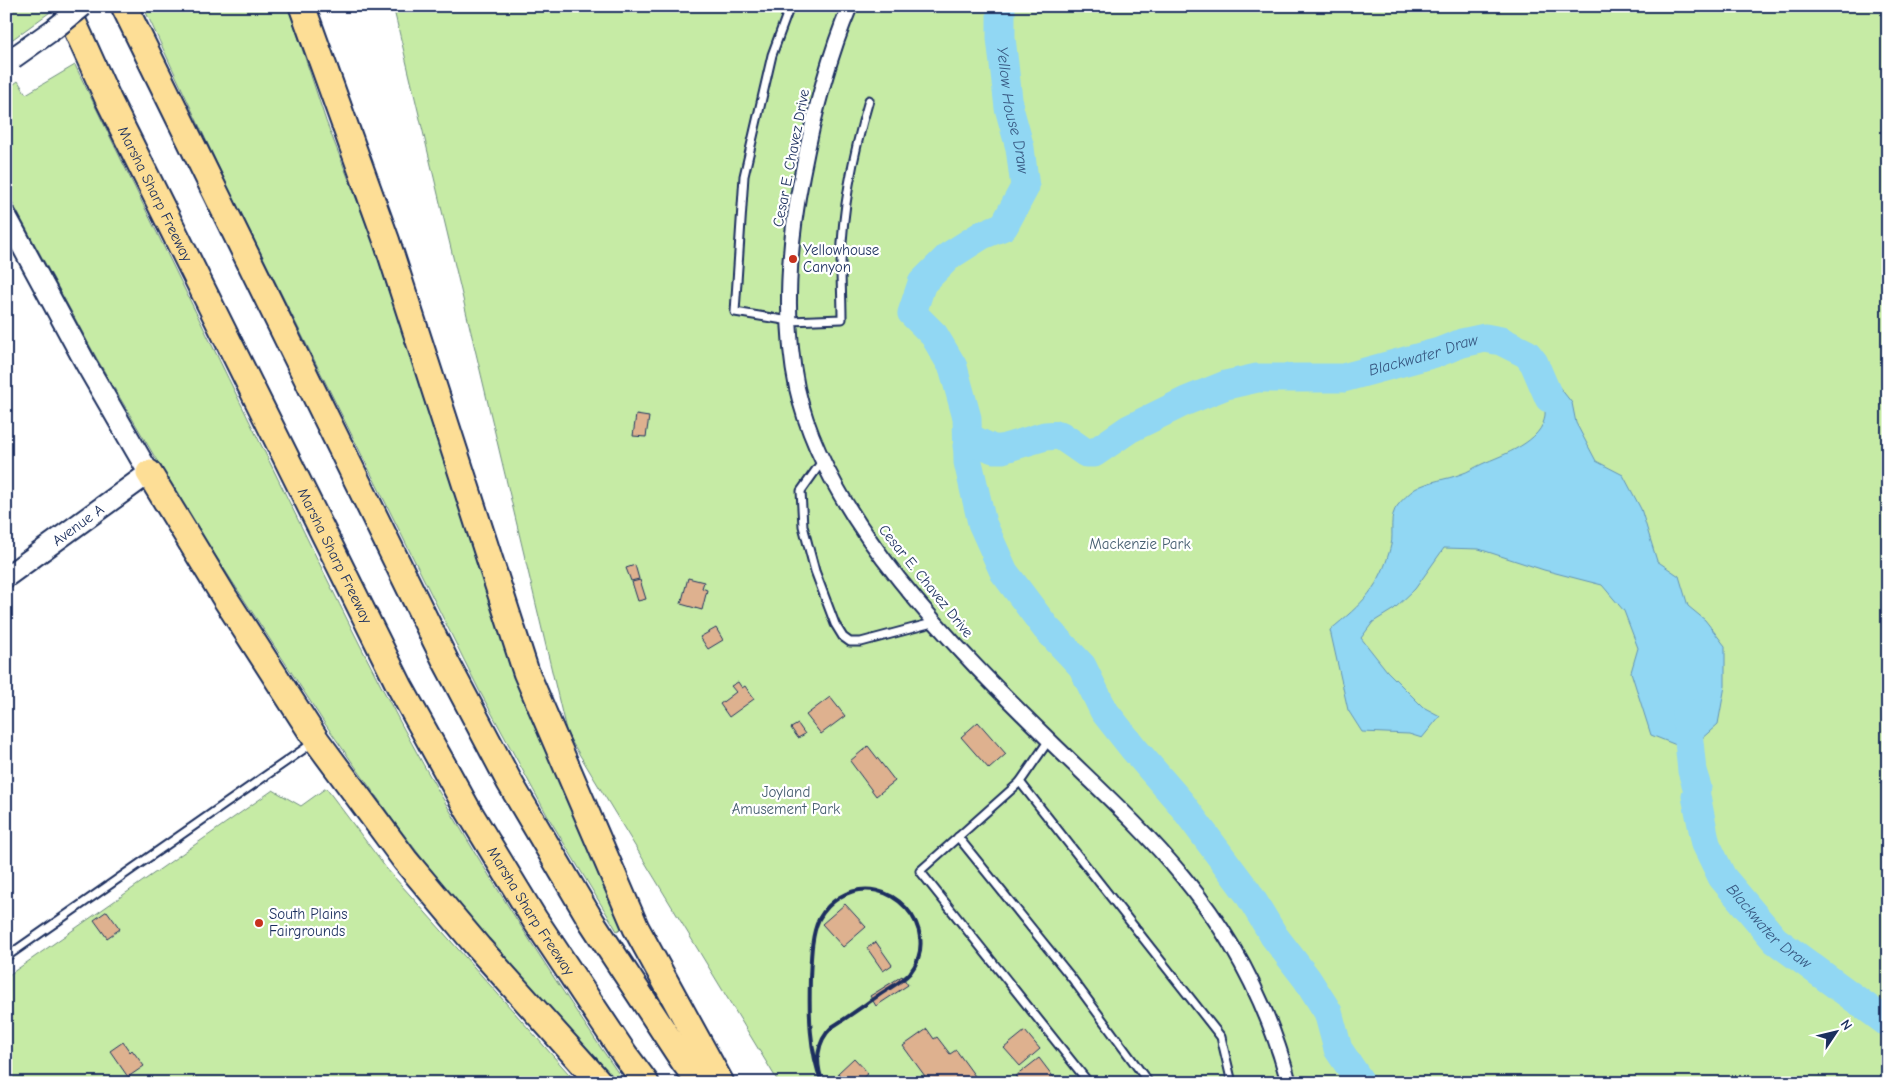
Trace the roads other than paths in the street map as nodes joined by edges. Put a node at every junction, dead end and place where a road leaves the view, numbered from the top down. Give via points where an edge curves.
1 (66, 6) edge
2 (84, 6) edge
3 (124, 6) edge
4 (302, 6) edge
5 (790, 6) edge
6 (850, 6) edge
7 (10, 61) edge
8 (869, 100) dead end
9 (6, 216) edge
10 (790, 321) junction
11 (823, 460) junction
12 (149, 473) junction
13 (6, 577) edge
14 (936, 622) junction
15 (1049, 740) junction
16 (317, 741) junction
17 (1020, 782) junction
18 (958, 837) junction
19 (6, 957) edge
20 (600, 1083) edge
21 (646, 1083) edge
22 (700, 1083) edge
23 (721, 1083) edge
24 (1089, 1083) edge
25 (1149, 1083) edge
26 (1232, 1083) edge
27 (1289, 1083) edge

1 - 21 highway, Marsha Sharp Freeway via 108,98 400,687 468,810 535,920
2 - 7 main road, bridge
3 - 22 highway via 446,662 510,783 592,922
4 - 23 highway via 387,242 526,672 636,928
5 - 10 lane via 772,55 744,176 735,312
6 - 10 street, Cesar E. Chavez Drive via 823,82 800,182 792,232
8 - 10 lane via 859,134 844,220 842,320
9 - 12 main road
10 - 11 street, Cesar E. Chavez Drive via 798,389
11 - 14 street, Cesar E. Chavez Drive via 865,533
11 - 14 lane via 801,491 802,526 815,571 842,637 850,642 860,642
12 - 13 main road, Avenue A
12 - 16 highway
14 - 15 street, Cesar E. Chavez Drive
15 - 17 lane
15 - 27 street, Cesar E. Chavez Drive via 1153,844 1204,905 1235,953 1264,1010 1280,1049
16 - 19 lane
16 - 20 highway via 405,860
17 - 18 lane
17 - 26 lane via 1221,1037
18 - 24 lane via 920,871
18 - 25 lane via 1071,978

